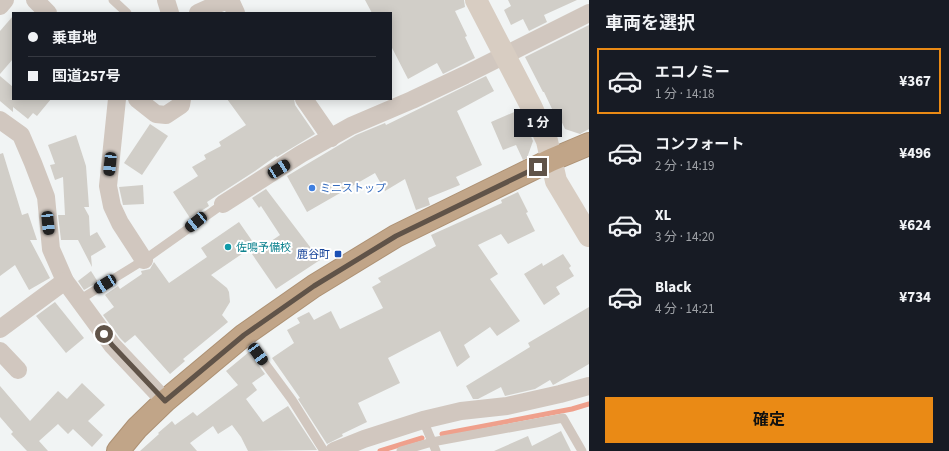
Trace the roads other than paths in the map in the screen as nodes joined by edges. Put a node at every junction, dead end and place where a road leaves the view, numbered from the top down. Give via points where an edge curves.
1 (5, 0) edge
2 (35, 0) edge
3 (113, 0) edge
4 (166, 0) edge
5 (476, 0) edge
6 (0, 6) edge
7 (47, 12) edge
8 (126, 12) edge
9 (170, 12) edge
10 (200, 12) edge
11 (236, 12) edge
12 (589, 13) edge
13 (504, 56) junction
14 (117, 100) edge
15 (138, 100) edge
16 (182, 100) edge
17 (305, 100) edge
18 (0, 120) edge
19 (331, 138) junction
20 (589, 144) edge
21 (551, 160) junction
22 (223, 204) joint
23 (589, 236) edge
24 (144, 260) junction
25 (65, 281) junction
26 (79, 300) junction
27 (0, 329) edge
28 (244, 335) junction
29 (0, 351) edge
30 (18, 370) dead end
31 (589, 386) edge
32 (165, 401) junction
33 (424, 420) junction
34 (432, 442) junction
35 (118, 451) edge
36 (324, 451) edge
37 (334, 451) edge
38 (401, 451) edge
39 (436, 451) edge
40 (582, 451) edge

1 - 6 street
2 - 7 street
3 - 8 lane
4 - 9 street
5 - 13 street
10 - 11 street via 222,2 231,2
12 - 13 street
13 - 19 street via 351,126
13 - 21 street via 547,141
14 - 24 street via 108,186 117,218
15 - 16 street via 156,114 166,116 180,105
17 - 19 street
18 - 25 street via 21,135 34,162 46,197 51,249
19 - 22 street
20 - 21 highway
21 - 23 street via 556,182
21 - 28 highway via 396,236 314,286
22 - 24 lane
24 - 26 lane
25 - 26 street
25 - 27 street
26 - 32 street via 112,345
28 - 32 highway
28 - 36 lane via 292,400
29 - 30 street
31 - 33 street via 507,406 461,411
32 - 35 highway
33 - 34 lane
33 - 37 street via 364,438
34 - 38 lane
34 - 39 lane
34 - 40 lane via 563,418

